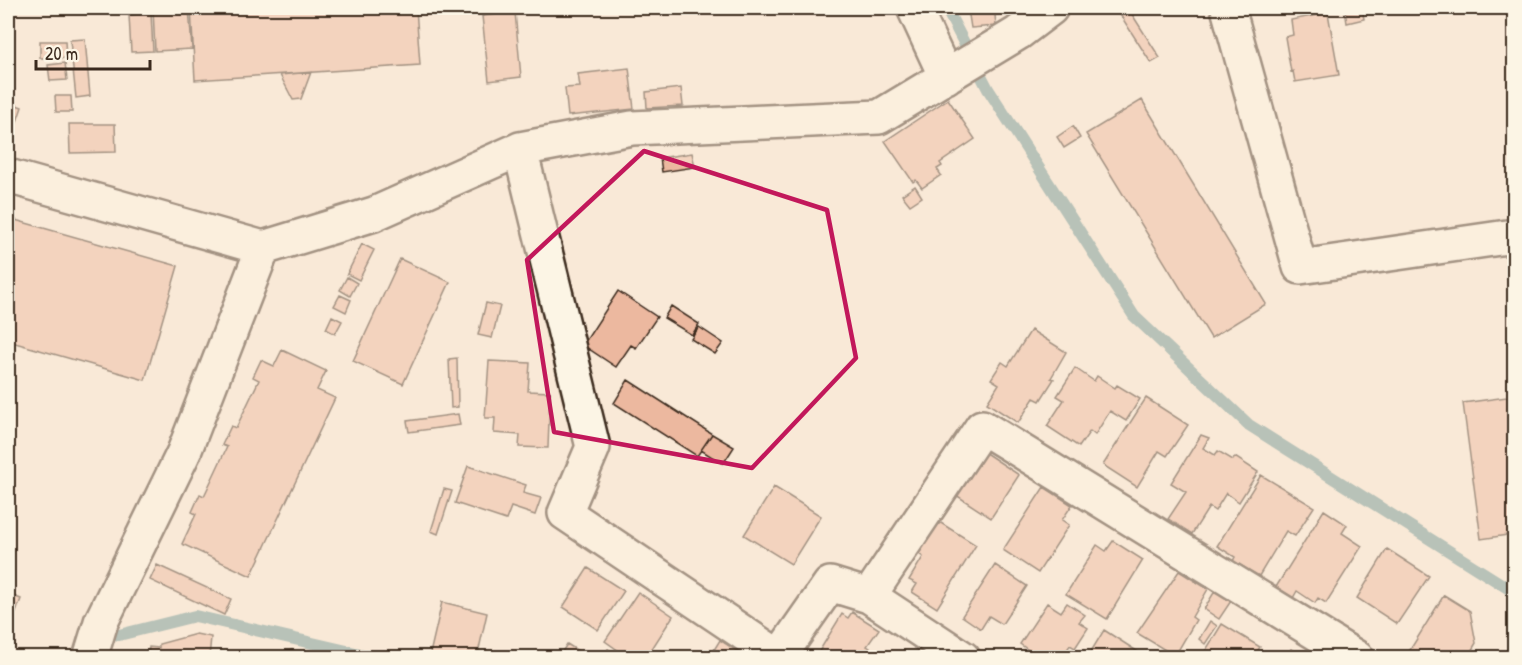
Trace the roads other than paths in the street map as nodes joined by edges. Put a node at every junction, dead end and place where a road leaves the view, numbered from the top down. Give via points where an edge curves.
1 (914, 8) edge
2 (1051, 8) edge
3 (1228, 8) edge
4 (1017, 20) edge
5 (946, 77) junction
6 (520, 148) junction
7 (8, 176) edge
8 (1515, 236) edge
9 (263, 248) junction
10 (869, 596) junction
11 (90, 657) edge
12 (963, 657) edge
13 (1357, 657) edge

1 - 5 street
2 - 4 street
3 - 8 street via 1300,267
4 - 5 street
5 - 6 street via 879,117 632,128
6 - 9 street via 374,214
6 - 10 street via 593,447 566,513 779,657 830,584
7 - 9 street
9 - 11 street via 184,452 101,621
10 - 12 street
10 - 13 street via 982,427

